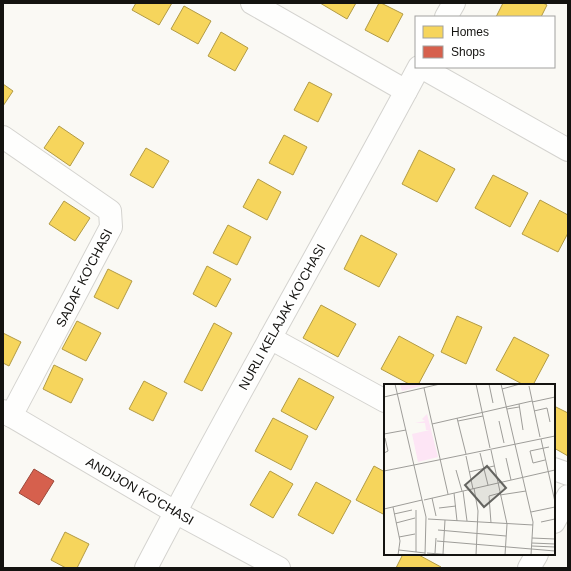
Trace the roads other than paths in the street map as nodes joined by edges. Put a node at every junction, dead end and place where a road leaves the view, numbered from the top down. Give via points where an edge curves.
1 (252, 3) edge
2 (454, 3) edge
3 (447, 16) edge
4 (419, 68) edge
5 (422, 68) edge
6 (406, 91) junction
7 (3, 137) edge
8 (568, 150) edge
9 (270, 338) junction
10 (384, 400) edge
11 (7, 414) edge
12 (555, 469) edge
13 (568, 474) edge
14 (568, 496) edge
15 (175, 512) junction
16 (555, 520) edge
17 (536, 555) edge
18 (146, 568) edge
19 (279, 568) edge
20 (529, 568) edge

1 - 6 street
2 - 3 street
4 - 6 street, NURLI KELAJAK KO'CHASI
5 - 8 street
6 - 9 street, NURLI KELAJAK KO'CHASI
7 - 11 street, SADAF KO'CHASI via 110,211 111,227
9 - 10 street
9 - 15 street, NURLI KELAJAK KO'CHASI
11 - 15 street, ANDIJON KO'CHASI
12 - 13 street
14 - 16 street
15 - 18 street, NURLI KELAJAK KO'CHASI
15 - 19 street, ANDIJON KO'CHASI
17 - 20 street

